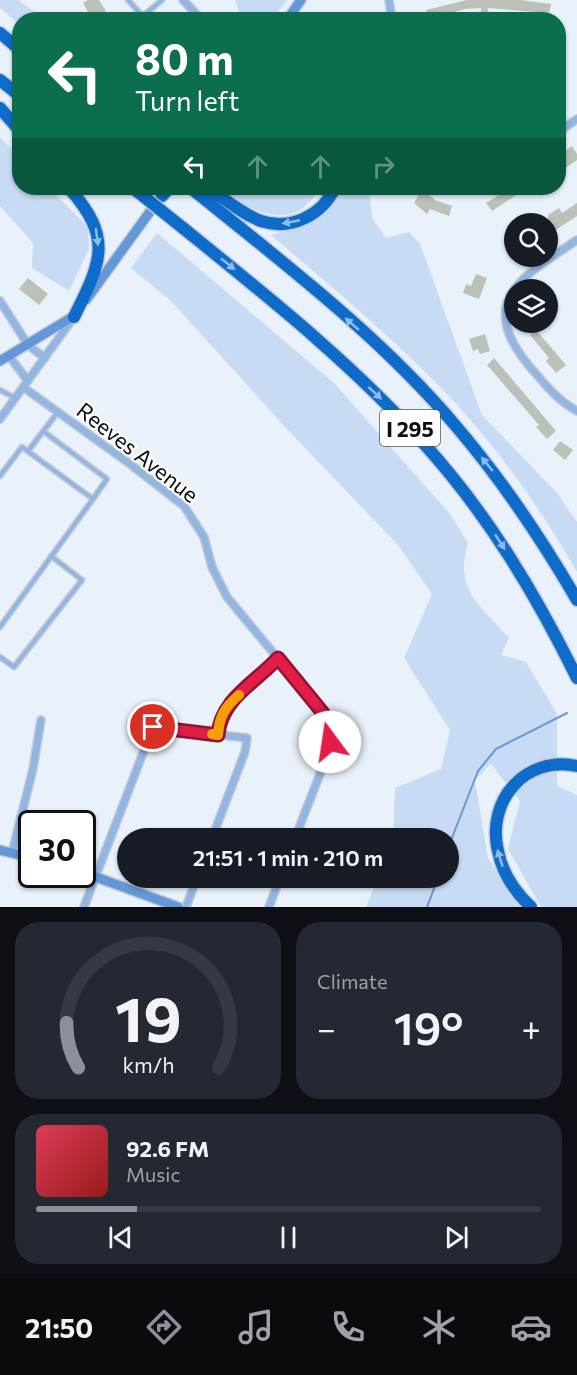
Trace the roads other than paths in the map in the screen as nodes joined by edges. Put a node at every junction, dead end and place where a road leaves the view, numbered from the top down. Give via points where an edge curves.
1 (128, 0) edge
2 (162, 0) edge
3 (183, 0) edge
4 (139, 12) edge
5 (150, 12) edge
6 (194, 12) edge
7 (0, 33) edge
8 (12, 43) edge
9 (0, 80) edge
10 (12, 90) edge
11 (0, 108) edge
12 (12, 122) edge
13 (75, 195) edge
14 (142, 195) edge
15 (162, 195) edge
16 (212, 195) edge
17 (215, 195) edge
18 (331, 195) edge
19 (577, 240) edge
20 (0, 301) edge
21 (74, 317) junction
22 (28, 345) junction
23 (45, 358) junction
24 (4, 359) edge
25 (26, 384) junction
26 (0, 390) edge
27 (15, 398) junction
28 (577, 411) edge
29 (58, 412) junction
30 (0, 418) edge
31 (43, 431) junction
32 (28, 451) junction
33 (0, 476) edge
34 (93, 499) junction
35 (547, 548) junction
36 (51, 556) junction
37 (577, 592) edge
38 (577, 600) edge
39 (0, 627) edge
40 (0, 657) edge
41 (278, 658) junction
42 (577, 678) edge
43 (42, 720) dead end
44 (218, 735) junction
45 (577, 766) edge
46 (216, 828) edge
47 (299, 828) edge
48 (0, 850) edge
49 (12, 853) junction
50 (18, 854) edge
51 (96, 875) joint
52 (91, 888) edge
53 (193, 888) edge
54 (276, 888) edge
55 (84, 907) edge
56 (178, 907) edge
57 (186, 907) edge
58 (269, 907) edge
59 (531, 907) edge

1 - 4 lane
2 - 5 lane
3 - 6 street
7 - 8 highway
9 - 10 highway
11 - 12 highway
13 -> 21 highway via 90,213 98,237 92,280
14 -> 42 highway, I 295, bridge via 346,366 428,447 498,538 541,608
15 - 21 main road
35 -> 16 highway, I 295 via 487,463 408,374
18 -> 17 highway via 313,214 283,224 251,216
19 - 28 street via 520,281 510,297 506,320 517,351 554,395
20 - 22 street
21 - 22 main road
21 - 23 street
22 - 23 street
22 - 24 main road
23 - 25 street
24 - 25 street, Reeves Avenue
25 - 27 street
25 - 29 street, Reeves Avenue
26 - 27 lane
27 - 30 street
29 - 31 lane
29 - 41 street, Reeves Avenue via 190,512 227,597
31 - 32 lane
31 - 34 lane via 107,480
32 - 33 lane via 22,447
32 - 34 lane
34 - 36 lane
35 - 37 highway
35 - 38 highway, I 295
36 - 39 lane
36 - 40 lane via 82,580 15,667
41 - 44 lane via 225,707
41 - 47 street, Reeves Avenue via 323,713 330,733 329,751
43 - 49 street
44 - 46 street via 247,738
44 - 51 street via 153,727
59 -> 45 highway via 515,889 501,863 496,838 499,811 511,787 525,773 546,765
48 - 49 main road
49 - 50 main road
51 - 56 main road
52 - 55 street
53 - 57 street
54 - 58 street

